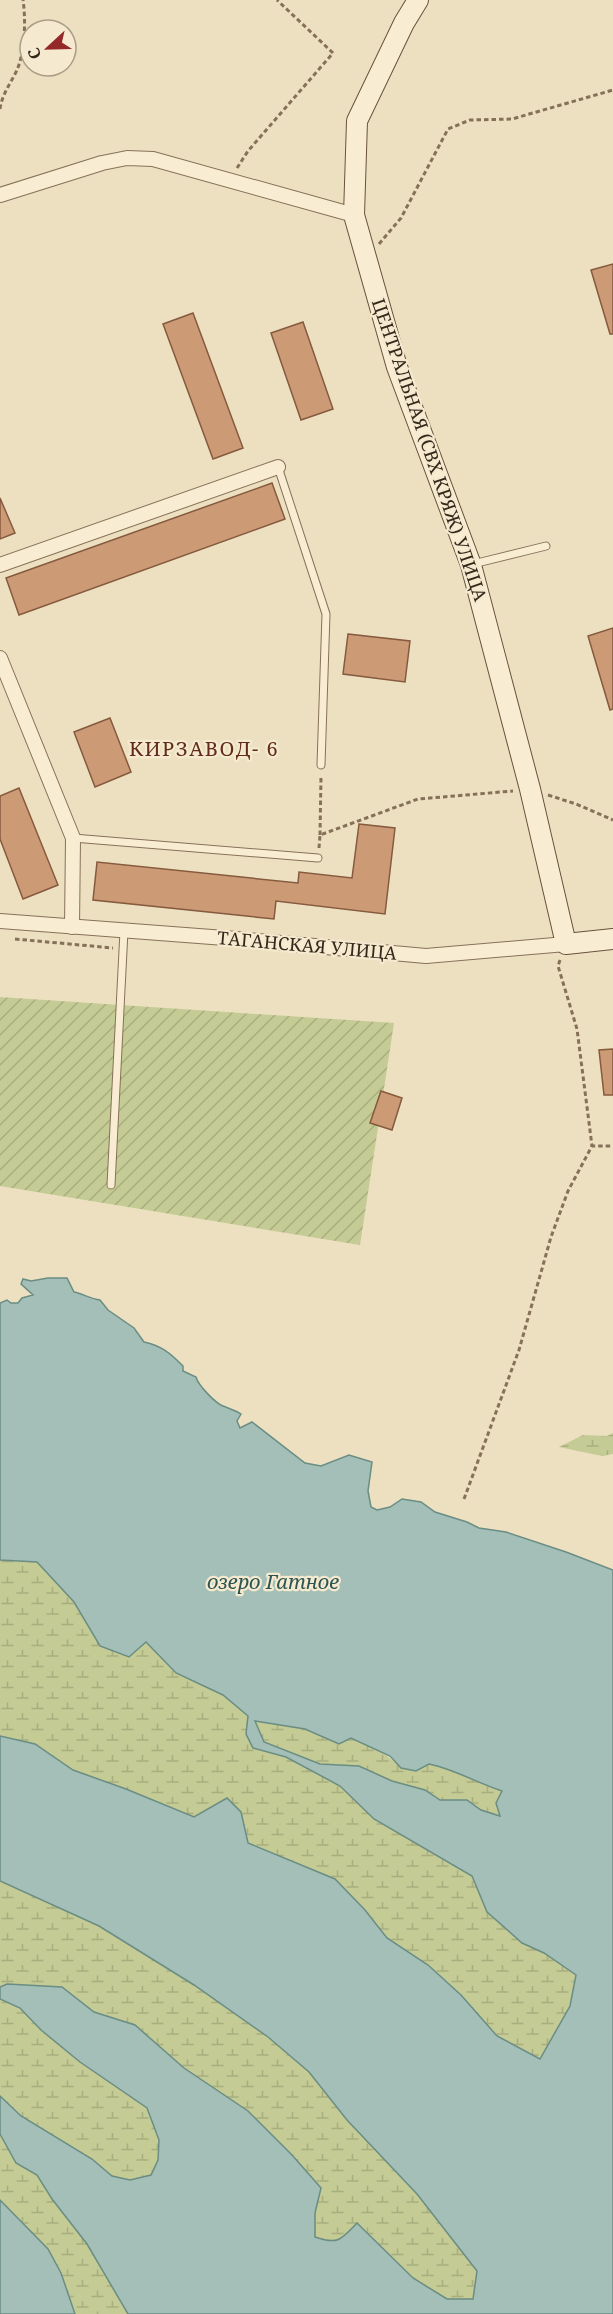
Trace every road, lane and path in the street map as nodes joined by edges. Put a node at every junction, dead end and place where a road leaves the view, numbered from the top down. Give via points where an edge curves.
1 (23, 0) edge
2 (277, 0) edge
3 (418, 0) edge
4 (613, 90) edge
5 (0, 109) edge
6 (229, 180) junction
7 (0, 195) edge
8 (354, 215) junction
9 (367, 259) junction
10 (278, 467) joint
11 (546, 546) dead end
12 (0, 565) edge
13 (471, 565) junction
14 (0, 658) edge
15 (321, 765) joint
16 (530, 789) junction
17 (613, 820) edge
18 (320, 834) junction
19 (73, 838) junction
20 (318, 858) joint
21 (1, 919) edge
22 (72, 927) junction
23 (124, 931) junction
24 (11, 938) dead end
25 (613, 939) edge
26 (567, 944) junction
27 (123, 949) junction
28 (592, 1146) junction
29 (613, 1146) edge
30 (111, 1185) dead end
31 (464, 1499) dead end

1 - 5 path via 26,20 18,68
2 - 6 path via 333,53 248,151
3 - 8 main road, ЦЕНТРАЛЬНАЯ (СВХ КРЯЖ) УЛИЦА via 357,120
4 - 9 path via 513,119 470,120 448,129 400,218
6 - 7 street via 153,159 127,158
6 - 8 street
8 - 9 main road, ЦЕНТРАЛЬНАЯ (СВХ КРЯЖ) УЛИЦА
9 - 13 main road, ЦЕНТРАЛЬНАЯ (СВХ КРЯЖ) УЛИЦА via 397,367
10 - 12 street
10 - 15 lane via 326,614
11 - 13 lane
13 - 16 main road, ЦЕНТРАЛЬНАЯ (СВХ КРЯЖ) УЛИЦА
14 - 19 street
15 - 18 path
16 - 17 path
16 - 18 path via 418,799
16 - 26 main road, ЦЕНТРАЛЬНАЯ (СВХ КРЯЖ) УЛИЦА
18 - 20 path
19 - 20 lane
19 - 22 street
21 - 22 street, ТАГАНСКАЯ УЛИЦА
22 - 23 street, ТАГАНСКАЯ УЛИЦА
23 - 26 street, ТАГАНСКАЯ УЛИЦА via 426,956
23 - 27 lane
24 - 27 path
25 - 26 main road, ТАГАНСКАЯ УЛИЦА
26 - 28 path via 558,966 577,1029
27 - 30 lane
28 - 29 path
28 - 31 path via 568,1191 551,1237 519,1350

